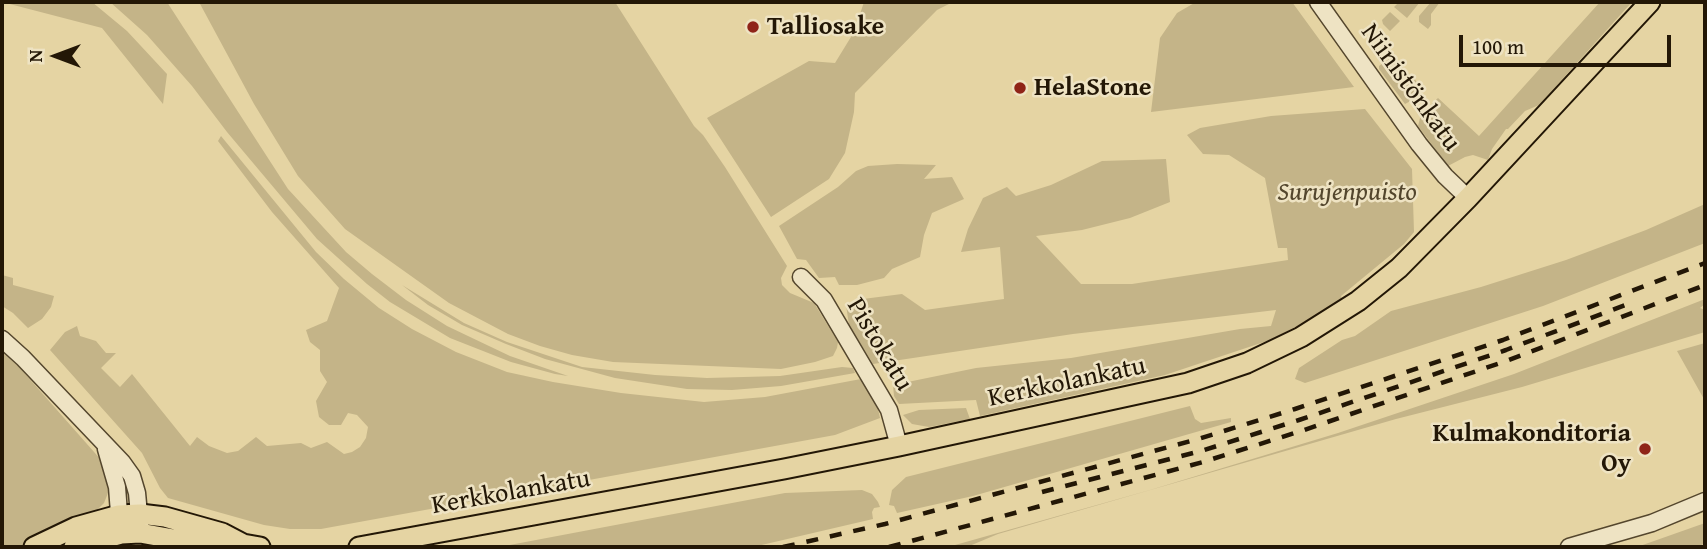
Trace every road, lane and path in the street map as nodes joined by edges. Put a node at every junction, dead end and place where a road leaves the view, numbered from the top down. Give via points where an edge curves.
1 (1318, 2) edge
2 (1650, 2) edge
3 (1468, 198) junction
4 (802, 277) dead end
5 (2, 339) edge
6 (103, 444) junction
7 (899, 446) junction
8 (1705, 501) edge
9 (140, 513) junction
10 (127, 528) junction
11 (252, 546) edge
12 (34, 547) edge
13 (74, 547) edge
14 (359, 547) edge
15 (1569, 547) edge

1 - 3 street, Niinistönkatu via 1419,144
2 - 3 main road, Kerkkolankatu
3 - 7 main road, Kerkkolankatu via 1399,268 1358,301 1301,337 1247,363 1188,383
4 - 7 street, Pistokatu via 824,300 883,398
5 - 6 street
6 - 9 street via 132,476
6 - 10 street
7 - 14 main road, Kerkkolankatu
8 - 15 street via 1652,523
9 - 10 main road
9 - 11 main road via 222,533
10 - 11 main road via 218,547
10 - 12 main road via 76,527
10 - 13 main road

